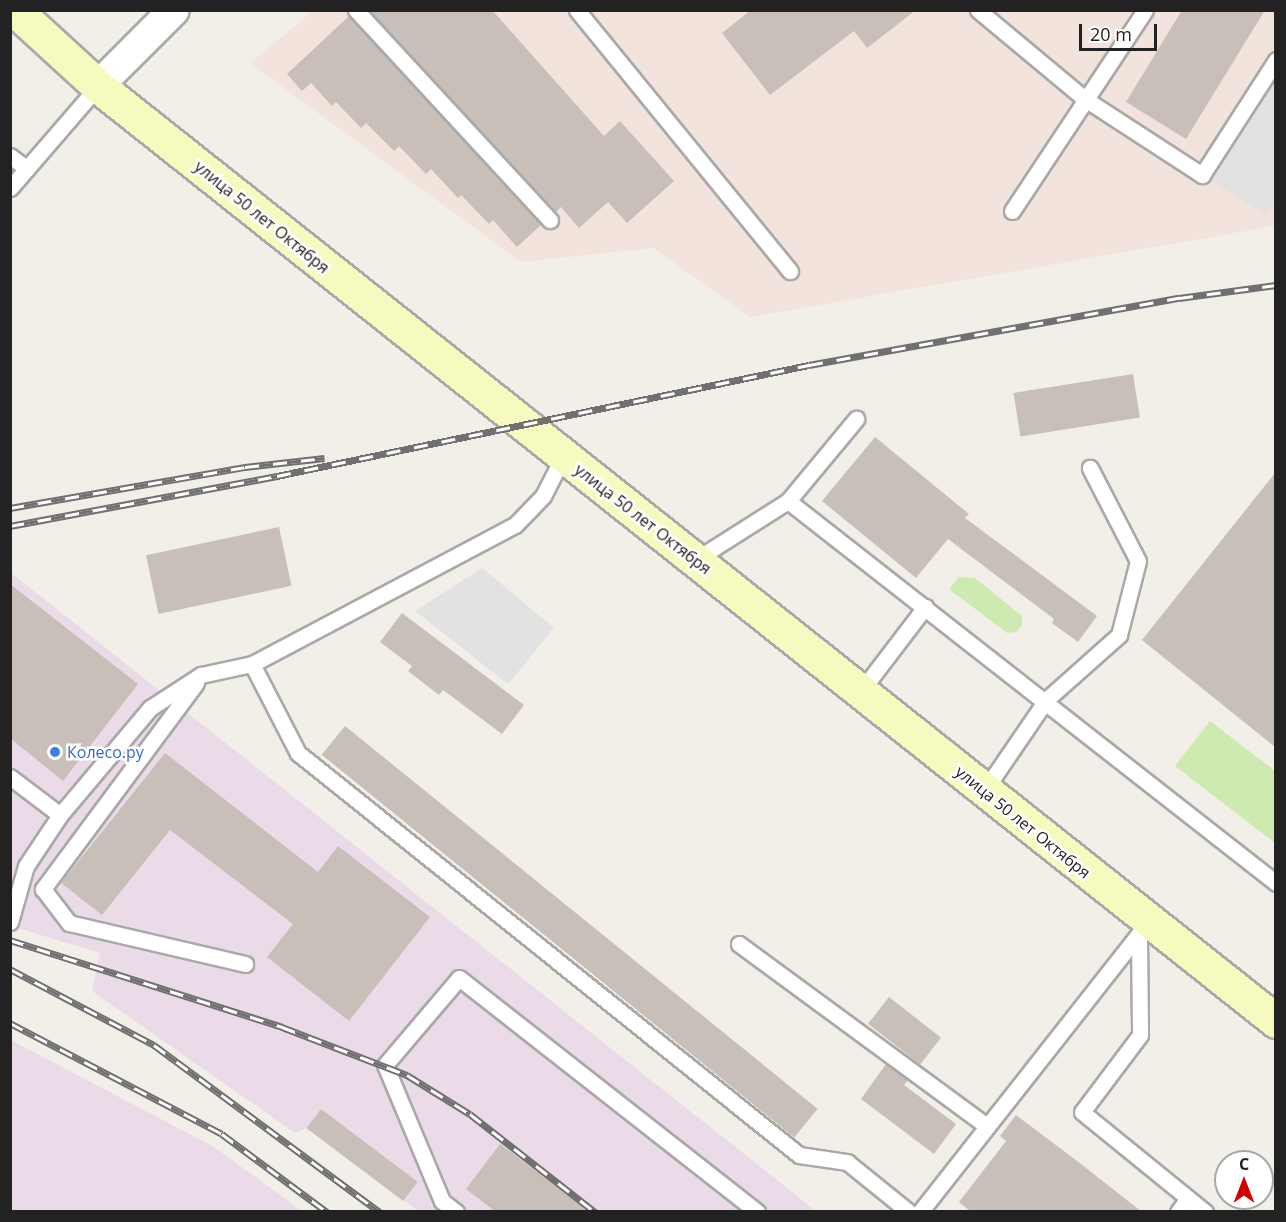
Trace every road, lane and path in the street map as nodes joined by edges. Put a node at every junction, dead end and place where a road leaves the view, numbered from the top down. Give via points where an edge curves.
1 (15, 10) edge
2 (174, 10) edge
3 (356, 10) edge
4 (577, 10) edge
5 (978, 10) edge
6 (1145, 10) edge
7 (1275, 60) edge
8 (98, 86) junction
9 (1085, 99) junction
10 (10, 156) edge
11 (27, 169) junction
12 (10, 188) edge
13 (1012, 211) dead end
14 (550, 220) dead end
15 (790, 271) dead end
16 (856, 419) dead end
17 (563, 457) junction
18 (1090, 468) dead end
19 (788, 501) junction
20 (696, 560) junction
21 (925, 607) junction
22 (252, 664) junction
23 (201, 675) junction
24 (861, 691) junction
25 (1046, 700) junction
26 (10, 777) edge
27 (984, 791) junction
28 (60, 815) junction
29 (1275, 883) edge
30 (10, 922) edge
31 (1144, 927) junction
32 (739, 944) dead end
33 (245, 964) dead end
34 (1275, 1022) edge
35 (987, 1126) junction
36 (1188, 1198) junction
37 (456, 1212) edge
38 (757, 1212) edge
39 (909, 1212) edge
40 (920, 1212) edge
41 (1178, 1212) edge
42 (1205, 1212) edge

1 - 8 main road, улица 50 лет Октября
2 - 8 street
3 - 14 lane
4 - 15 lane
5 - 9 lane
6 - 9 lane
7 - 9 lane via 1202,175
8 - 11 lane
8 - 17 main road, улица 50 лет Октября
9 - 13 lane
10 - 11 lane
11 - 12 lane
16 - 19 lane
17 - 20 main road, улица 50 лет Октября
17 - 22 lane via 543,496 515,525
18 - 25 lane via 1138,561 1119,635
19 - 20 lane
19 - 21 lane
20 - 24 main road, улица 50 лет Октября
21 - 24 lane
21 - 25 lane
22 - 23 lane
22 - 39 lane via 298,753 799,1155 847,1162
23 - 28 lane via 150,708
23 - 33 lane via 43,889 69,923
24 - 27 main road, улица 50 лет Октября
25 - 27 lane
25 - 29 lane
26 - 28 lane
27 - 31 main road, улица 50 лет Октября
28 - 30 lane via 26,866
31 - 34 main road, улица 50 лет Октября
31 - 35 lane
31 - 36 lane via 1140,1035 1083,1112
32 - 35 lane
35 - 40 lane
36 - 41 lane
36 - 42 lane
37 - 38 lane via 442,1201 385,1065 459,978

